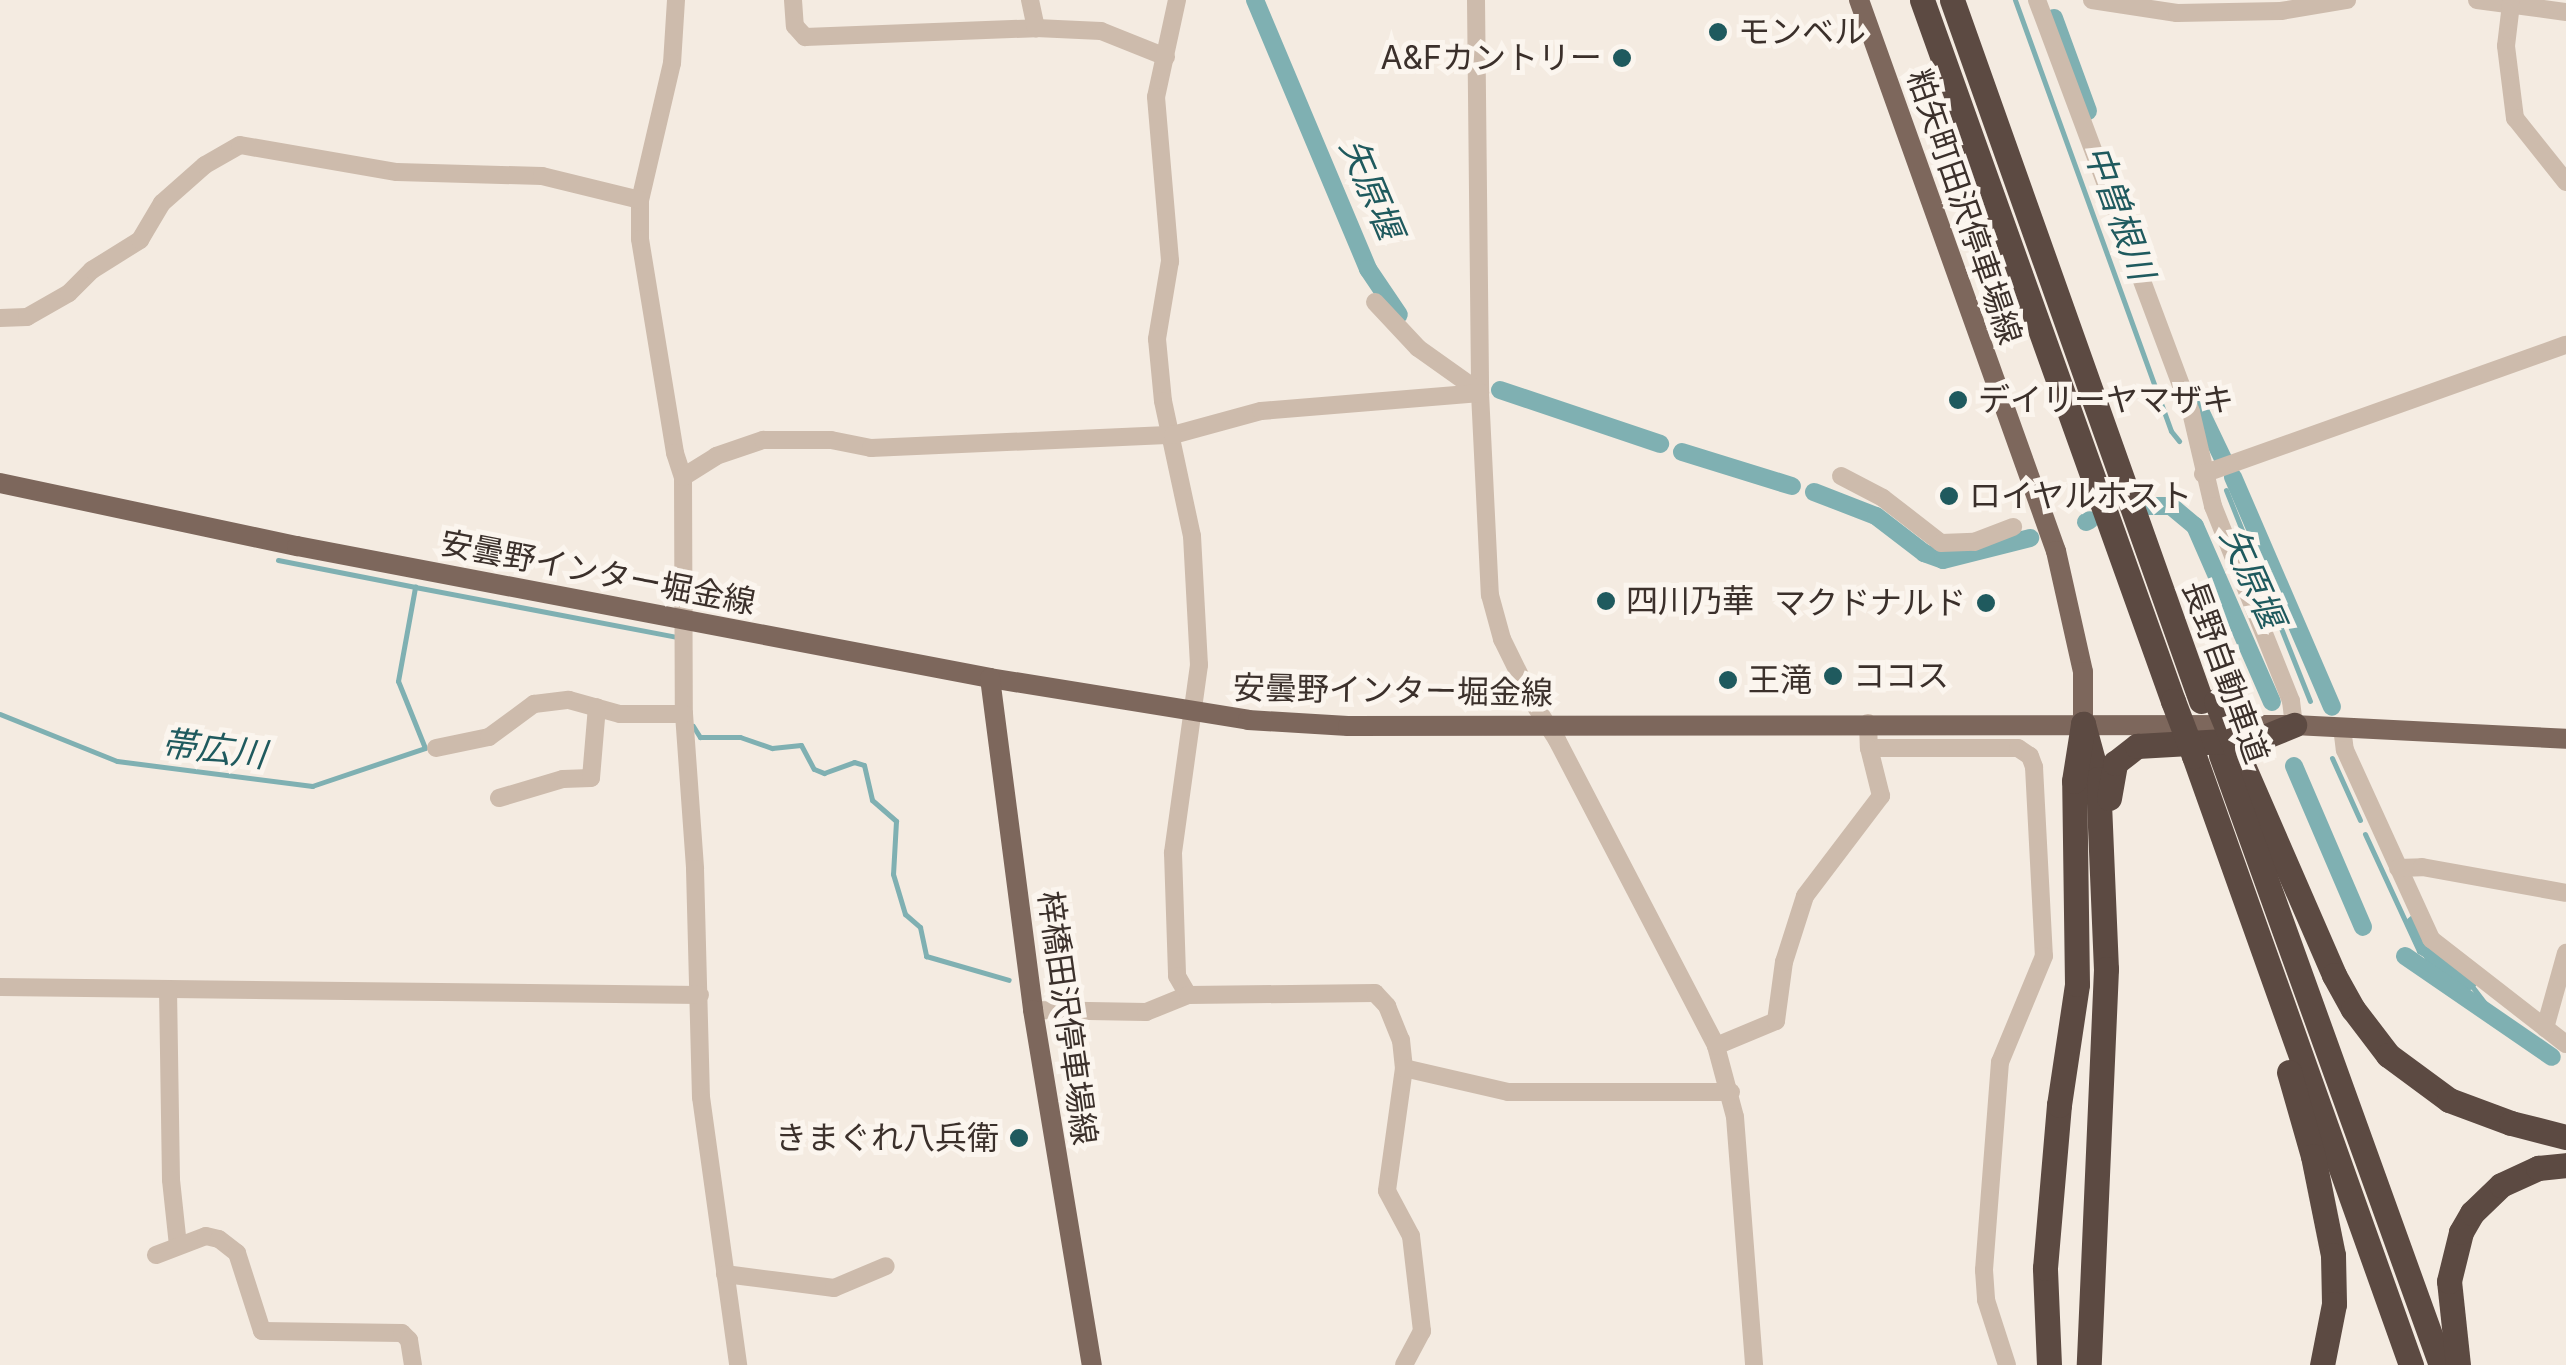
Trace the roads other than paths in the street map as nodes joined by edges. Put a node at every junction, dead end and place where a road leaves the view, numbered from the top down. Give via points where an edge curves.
1 (676, 0) edge
2 (794, 0) edge
3 (1030, 0) edge
4 (1177, 0) edge
5 (1476, 0) edge
6 (1859, 0) edge
7 (1922, 0) edge
8 (1952, 0) edge
9 (2036, 0) edge
10 (2092, 0) edge
11 (2347, 0) edge
12 (2477, 0) edge
13 (2511, 4) junction
14 (2566, 12) edge
15 (1036, 28) junction
16 (1166, 58) junction
17 (2566, 182) edge
18 (640, 200) junction
19 (1375, 302) dead end
20 (0, 318) edge
21 (2566, 344) edge
22 (1480, 393) junction
23 (1173, 435) junction
24 (2203, 474) junction
25 (683, 476) junction
26 (1841, 476) dead end
27 (0, 484) edge
28 (2013, 527) dead end
29 (687, 620) junction
30 (990, 678) junction
31 (597, 706) junction
32 (684, 714) junction
33 (1194, 714) junction
34 (1868, 723) junction
35 (2083, 724) junction
36 (1547, 725) junction
37 (2294, 725) junction
38 (2342, 727) junction
39 (2566, 738) edge
40 (436, 748) dead end
41 (1869, 748) junction
42 (2229, 755) junction
43 (2194, 756) junction
44 (499, 798) dead end
45 (2398, 868) junction
46 (2566, 893) edge
47 (2106, 896) junction
48 (2566, 953) edge
49 (0, 987) edge
50 (168, 989) junction
51 (700, 995) junction
52 (1188, 995) junction
53 (1034, 1010) junction
54 (2545, 1028) junction
55 (2566, 1044) edge
56 (1716, 1046) junction
57 (1404, 1068) junction
58 (1731, 1092) junction
59 (2566, 1136) edge
60 (2566, 1165) edge
61 (178, 1246) junction
62 (156, 1255) dead end
63 (886, 1266) dead end
64 (2092, 1273) junction
65 (725, 1274) junction
66 (2044, 1301) junction
67 (413, 1365) edge
68 (738, 1365) edge
69 (1092, 1365) edge
70 (1404, 1365) edge
71 (1754, 1365) edge
72 (2006, 1365) edge
73 (2049, 1365) edge
74 (2060, 1365) edge
75 (2089, 1365) edge
76 (2107, 1365) edge
77 (2322, 1365) edge
78 (2411, 1365) edge
79 (2441, 1365) edge
80 (2458, 1365) edge

1 - 18 street via 672,63
2 - 15 street via 795,26 804,38
3 - 15 street
4 - 16 street
5 - 22 street
6 - 35 main road, 粕矢町田沢停車場線 via 2046,518 2074,617
7 - 43 highway, 長野自動車道, bridge
8 - 42 highway, 長野自動車道, bridge via 2153,566
9 - 24 street via 2191,412
10 - 11 street via 2177,13 2281,11
12 - 13 street
13 - 14 street
13 - 17 street via 2506,46 2515,118
15 - 16 street via 1101,30
16 - 23 street via 1156,114 1170,260 1157,339
18 - 20 street via 542,176 397,172 240,145 205,165 162,203 140,240 69,293 26,317
18 - 25 street via 640,239
19 - 22 street via 1418,348
21 - 24 street
22 - 23 street via 1261,411
22 - 36 street via 1490,595 1502,639
23 - 25 street via 870,448 831,440 762,440
23 - 33 street via 1192,536 1199,664
24 - 37 street via 2291,700
25 - 29 street
26 - 28 street via 1883,498 1941,544 1974,542
27 - 29 main road, 安曇野インター堀金線
29 - 30 main road, 安曇野インター堀金線
29 - 32 street
30 - 33 main road, 安曇野インター堀金線
30 - 53 main road, 梓橋田沢停車場線
31 - 32 street via 620,714
31 - 40 street via 569,700 534,704 489,736
31 - 44 street via 592,778 563,779
32 - 51 street
33 - 36 main road, 安曇野インター堀金線 via 1348,726
33 - 52 street via 1172,853 1177,976
34 - 35 main road, 安曇野インター堀金線
34 - 36 main road, 安曇野インター堀金線
34 - 41 street
35 - 37 main road, 安曇野インター堀金線
35 - 47 highway via 2098,779
35 - 66 highway via 2074,781 2077,984 2059,1105
36 - 56 street
37 - 38 main road, 安曇野インター堀金線
37 - 47 highway via 2258,740 2152,744 2124,752 2110,776
38 - 39 main road, 安曇野インター堀金線
38 - 45 street via 2345,750
41 - 56 street via 1881,796 1805,896 1784,962 1776,1021
41 - 72 street via 2018,748 2034,768 2044,956 2000,1062 1984,1270
42 - 59 highway via 2334,975 2388,1056 2449,1100
42 - 79 highway, 長野自動車道
43 - 77 highway via 2314,1156 2334,1278
43 - 78 highway, 長野自動車道
45 - 46 street
45 - 54 street via 2436,945
47 - 64 highway via 2104,1104
48 - 54 street
49 - 50 street
50 - 51 street
50 - 61 street
51 - 65 street via 702,1097
52 - 53 street via 1146,1012
52 - 57 street via 1374,993 1402,1040
53 - 69 main road, 梓橋田沢停車場線
54 - 55 street
56 - 58 street
57 - 58 street via 1508,1092
57 - 70 street via 1387,1191 1411,1236 1422,1331
58 - 71 street
60 - 80 highway via 2501,1184 2461,1232 2449,1280
61 - 62 street
61 - 67 street via 206,1236 237,1253 262,1331 402,1333
63 - 65 street via 834,1288
64 - 75 highway
64 - 76 highway
65 - 68 street
66 - 73 highway
66 - 74 highway

